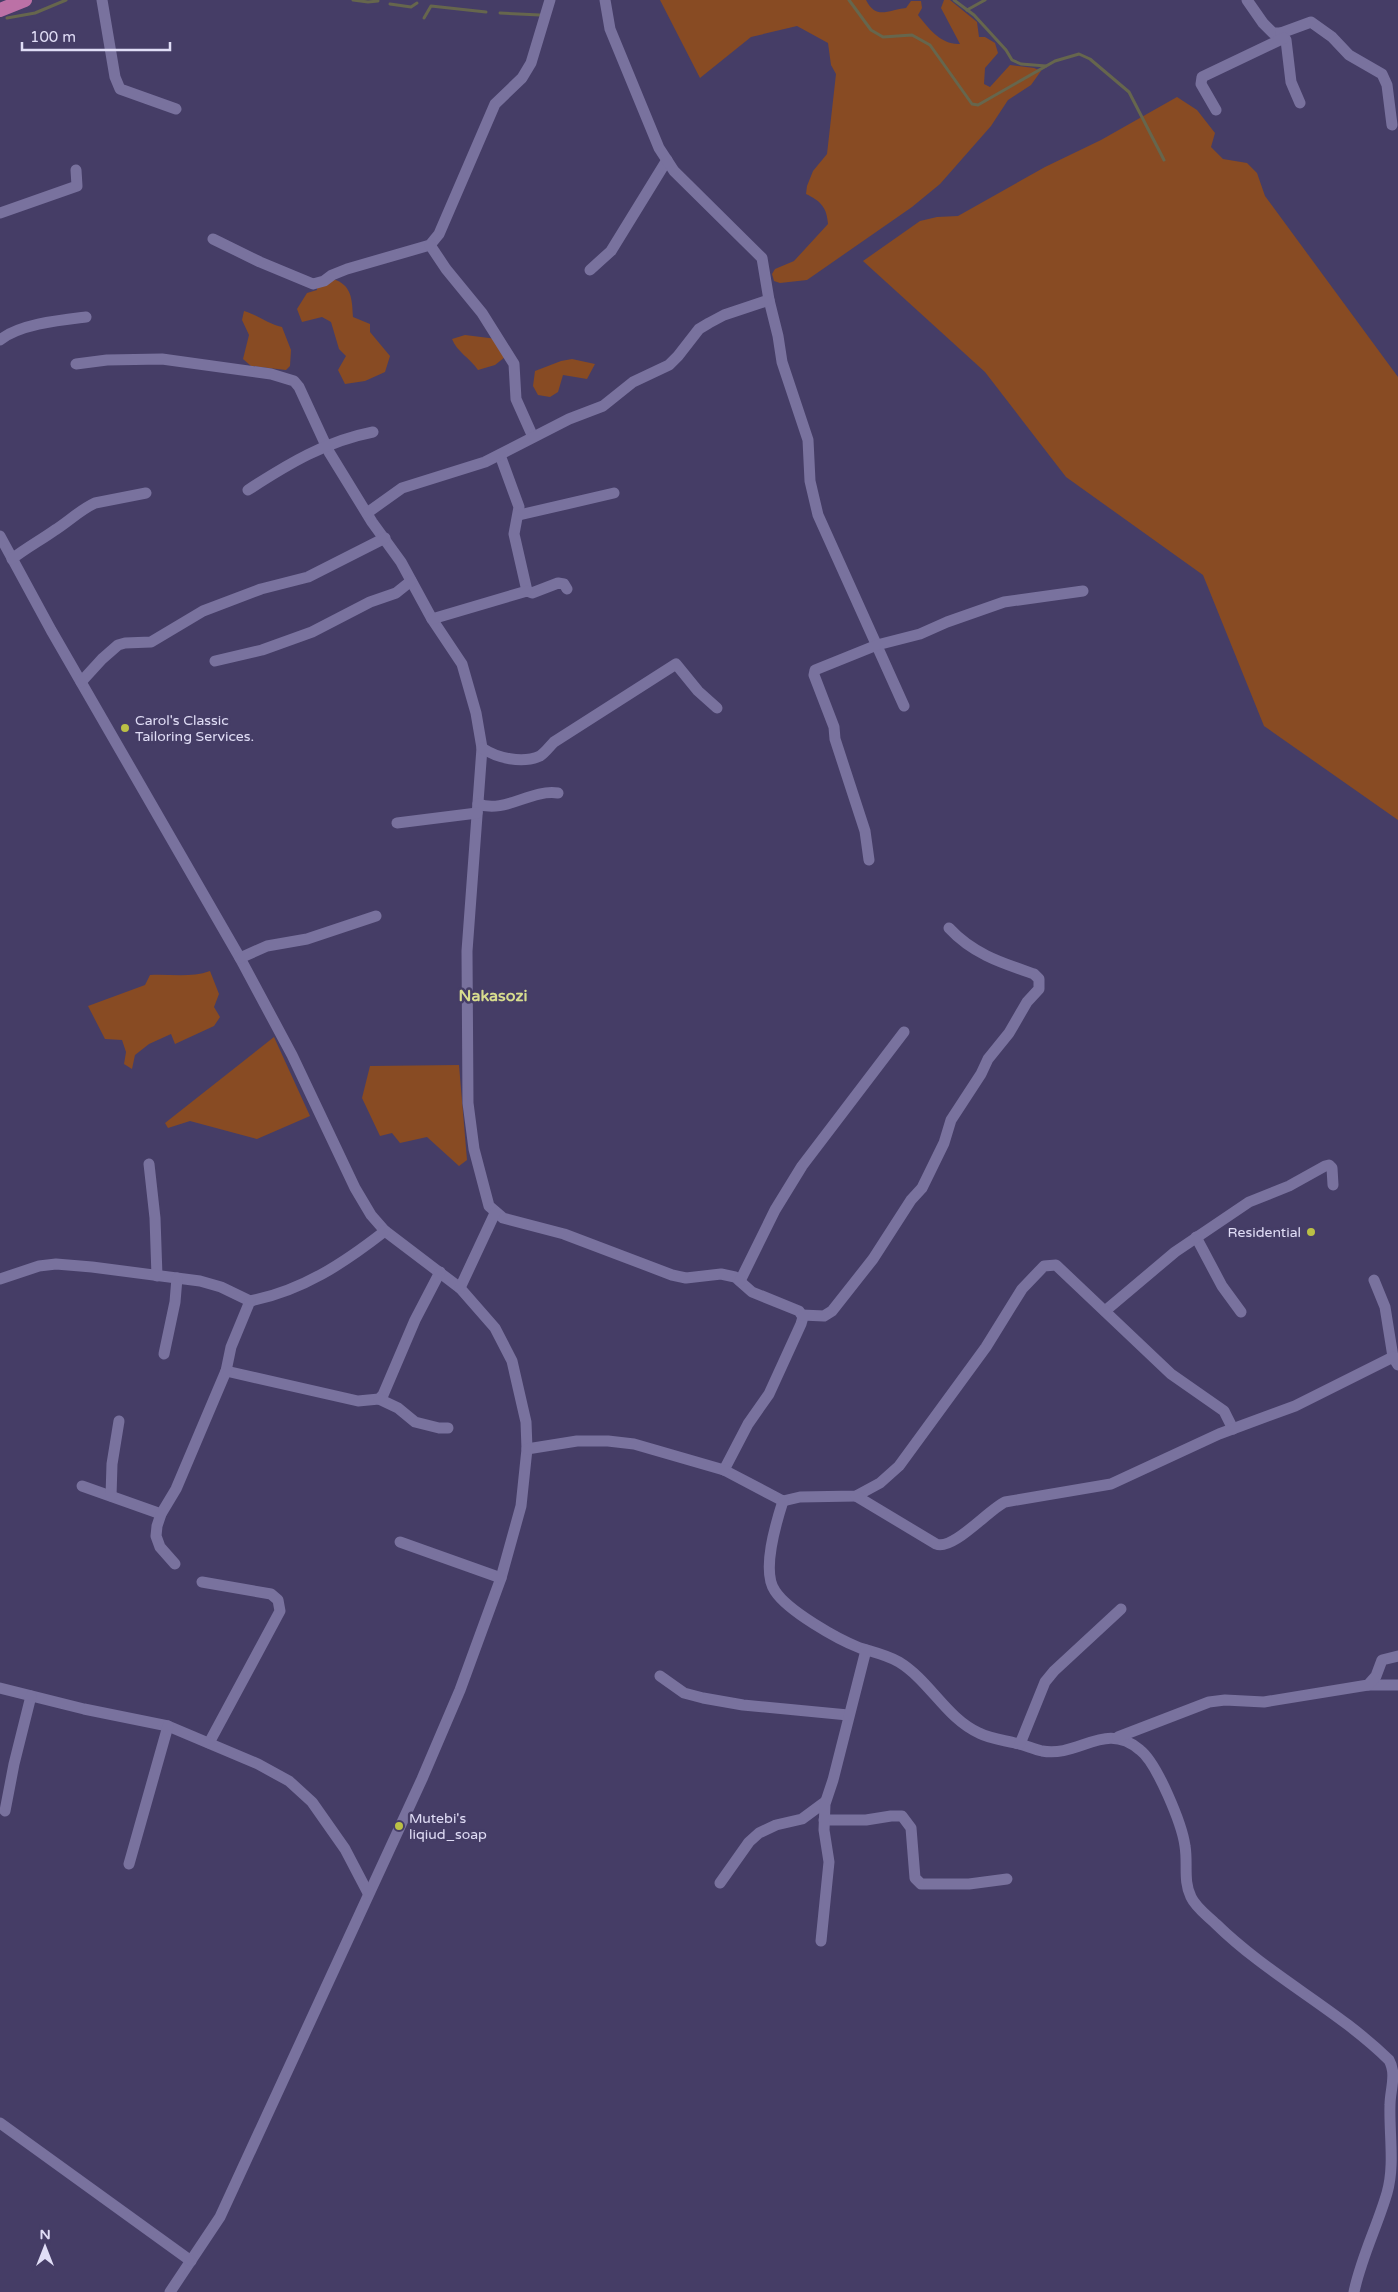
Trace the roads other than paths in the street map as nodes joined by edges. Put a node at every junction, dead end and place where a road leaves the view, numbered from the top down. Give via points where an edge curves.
1 (25, 0) edge
2 (102, 0) edge
3 (550, 0) edge
4 (606, 0) edge
5 (1248, 0) edge
6 (0, 10) edge
7 (1282, 35) junction
8 (1300, 103) dead end
9 (176, 110) dead end
10 (1216, 110) dead end
11 (1392, 125) dead end
12 (667, 160) junction
13 (76, 170) dead end
14 (0, 213) edge
15 (213, 239) dead end
16 (430, 245) junction
17 (590, 270) dead end
18 (769, 300) junction
19 (86, 317) dead end
20 (0, 340) edge
21 (76, 364) dead end
22 (373, 432) dead end
23 (533, 437) junction
24 (326, 445) junction
25 (500, 455) junction
26 (248, 490) dead end
27 (146, 493) dead end
28 (614, 493) dead end
29 (367, 513) junction
30 (519, 515) junction
31 (0, 536) edge
32 (385, 538) junction
33 (12, 559) junction
34 (411, 581) junction
35 (567, 589) dead end
36 (527, 591) junction
37 (1083, 591) dead end
38 (432, 619) junction
39 (877, 645) junction
40 (215, 661) dead end
41 (81, 682) junction
42 (904, 706) dead end
43 (717, 708) dead end
44 (482, 748) junction
45 (558, 793) dead end
46 (477, 808) junction
47 (397, 823) dead end
48 (869, 860) dead end
49 (376, 916) dead end
50 (949, 928) dead end
51 (240, 958) junction
52 (904, 1032) dead end
53 (149, 1164) dead end
54 (1333, 1185) dead end
55 (495, 1213) junction
56 (385, 1231) junction
57 (1196, 1237) junction
58 (440, 1272) junction
59 (157, 1276) junction
60 (177, 1278) junction
61 (0, 1279) edge
62 (1374, 1280) dead end
63 (740, 1281) junction
64 (460, 1288) junction
65 (250, 1301) junction
66 (1105, 1311) junction
67 (1241, 1312) dead end
68 (802, 1315) junction
69 (164, 1354) dead end
70 (1396, 1361) edge
71 (226, 1371) junction
72 (378, 1399) junction
73 (119, 1421) dead end
74 (448, 1428) dead end
75 (1233, 1429) junction
76 (528, 1450) junction
77 (724, 1470) junction
78 (82, 1486) dead end
79 (111, 1496) junction
80 (856, 1496) junction
81 (783, 1500) junction
82 (161, 1514) junction
83 (400, 1542) dead end
84 (175, 1564) dead end
85 (500, 1578) junction
86 (202, 1582) dead end
87 (1122, 1609) dead end
88 (866, 1650) junction
89 (1398, 1656) edge
90 (660, 1676) dead end
91 (1368, 1685) junction
92 (1398, 1685) edge
93 (0, 1688) edge
94 (31, 1696) junction
95 (848, 1716) junction
96 (168, 1726) junction
97 (1118, 1737) junction
98 (209, 1743) junction
99 (1020, 1744) junction
100 (825, 1802) junction
101 (4, 1812) dead end
102 (824, 1820) junction
103 (129, 1864) dead end
104 (1007, 1880) dead end
105 (720, 1883) dead end
106 (368, 1893) junction
107 (821, 1942) dead end
108 (1396, 2066) edge
109 (0, 2123) edge
110 (191, 2261) junction
111 (170, 2292) edge
112 (1354, 2292) edge

1 - 6 main road
2 - 9 street via 115,77 120,89
3 - 16 street via 531,63 516,84 495,104 439,234
4 - 12 street via 610,29 618,50 646,121
5 - 7 street via 1263,23 1273,33
7 - 8 street via 1286,40 1291,82
7 - 10 street via 1202,76 1201,84
7 - 11 street via 1311,22 1349,55 1382,74 1387,85
12 - 17 street via 611,251
12 - 18 street via 674,171 762,258
13 - 14 street via 78,186
15 - 16 street via 312,284 347,269
16 - 23 street via 482,314 514,364 516,399
18 - 23 street via 709,323 699,329 669,365 633,382 604,406
18 - 39 street via 782,362 808,440 810,481 818,515
19 - 20 street via 35,326 10,333
21 - 24 street via 147,358 288,378 299,387
22 - 24 street
23 - 25 street
24 - 26 street via 298,458
24 - 29 street
25 - 29 street via 468,469 402,488
25 - 30 street via 516,496
27 - 33 street via 87,506
28 - 30 street
29 - 32 street
30 - 36 street via 514,534
31 - 33 street
32 - 34 street
32 - 41 street via 308,577 261,589 203,611 151,642 118,645
33 - 41 street
34 - 38 street
34 - 40 street via 396,593 370,602 312,632 262,650
35 - 36 street via 558,583 532,593
36 - 38 street
37 - 39 street via 1004,602 920,634
38 - 44 street via 462,664
39 - 42 street
39 - 48 street via 819,667 814,676 834,726
41 - 51 street
43 - 44 street via 676,664 554,742 541,755 524,759 493,756
44 - 46 street
45 - 46 street via 547,791 497,807
46 - 47 street
46 - 55 street via 467,951 468,1103 474,1149 487,1200
49 - 51 street via 307,939 267,946
50 - 68 street via 993,960 1034,974 1039,979 1038,989 988,1058 951,1120 944,1143 922,1188 873,1259 832,1311 824,1316
51 - 56 street via 292,1055 355,1188
52 - 63 street via 802,1166 775,1210
53 - 59 street
54 - 57 street via 1332,1168 1325,1166 1289,1186 1249,1202
55 - 63 street via 502,1218 564,1234 672,1276 686,1278 720,1274
55 - 64 street
56 - 58 street
56 - 65 street via 335,1267 299,1287
57 - 66 street
57 - 67 street via 1222,1286
58 - 64 street
58 - 72 street via 415,1320 383,1395
59 - 60 street
59 - 61 street via 56,1264
60 - 65 street via 221,1287
60 - 69 street
62 - 70 street via 1385,1307
63 - 68 street via 752,1292 796,1309
64 - 76 street via 495,1328 512,1361 526,1422
65 - 71 street via 234,1339
66 - 75 street via 1171,1374 1224,1411
66 - 80 street via 1056,1264 1044,1266 1022,1288 981,1354 899,1466 880,1483
68 - 77 street via 802,1324 782,1371 748,1424
70 - 75 street via 1295,1406
71 - 72 street via 358,1401
71 - 82 street via 176,1489
72 - 74 street via 398,1408 416,1422
73 - 79 street
75 - 80 street via 1111,1484 1004,1502 945,1545 936,1544
76 - 77 street via 608,1441 634,1444
76 - 85 street via 521,1506
77 - 81 street
78 - 79 street
79 - 82 street
80 - 81 street
81 - 88 street via 769,1567 769,1580 775,1592 788,1606 824,1630
82 - 84 street via 156,1536 160,1548
83 - 85 street
85 - 106 street via 460,1690
86 - 98 street via 271,1594 278,1600 280,1611
87 - 99 street via 1045,1682
88 - 95 street
88 - 99 street via 898,1661 954,1715 978,1733
89 - 91 street via 1382,1660 1376,1676
90 - 95 street via 684,1693 703,1698
91 - 92 street
91 - 97 street via 1264,1702 1210,1702
93 - 94 street
94 - 96 street
94 - 101 street
95 - 100 street via 834,1780
96 - 98 street
96 - 103 street
97 - 99 street via 1056,1751
97 - 108 street via 1142,1751 1164,1786 1183,1838 1192,1899 1232,1940
98 - 106 street via 289,1781 312,1802 345,1848
100 - 102 street
100 - 105 street via 802,1819 759,1833
102 - 104 street via 866,1820 898,1815 906,1818 911,1828 915,1878 921,1884
102 - 107 street via 829,1862
106 - 110 street via 220,2217
108 - 112 street via 1390,2103 1391,2165 1387,2193 1358,2272
109 - 110 street
110 - 111 street

